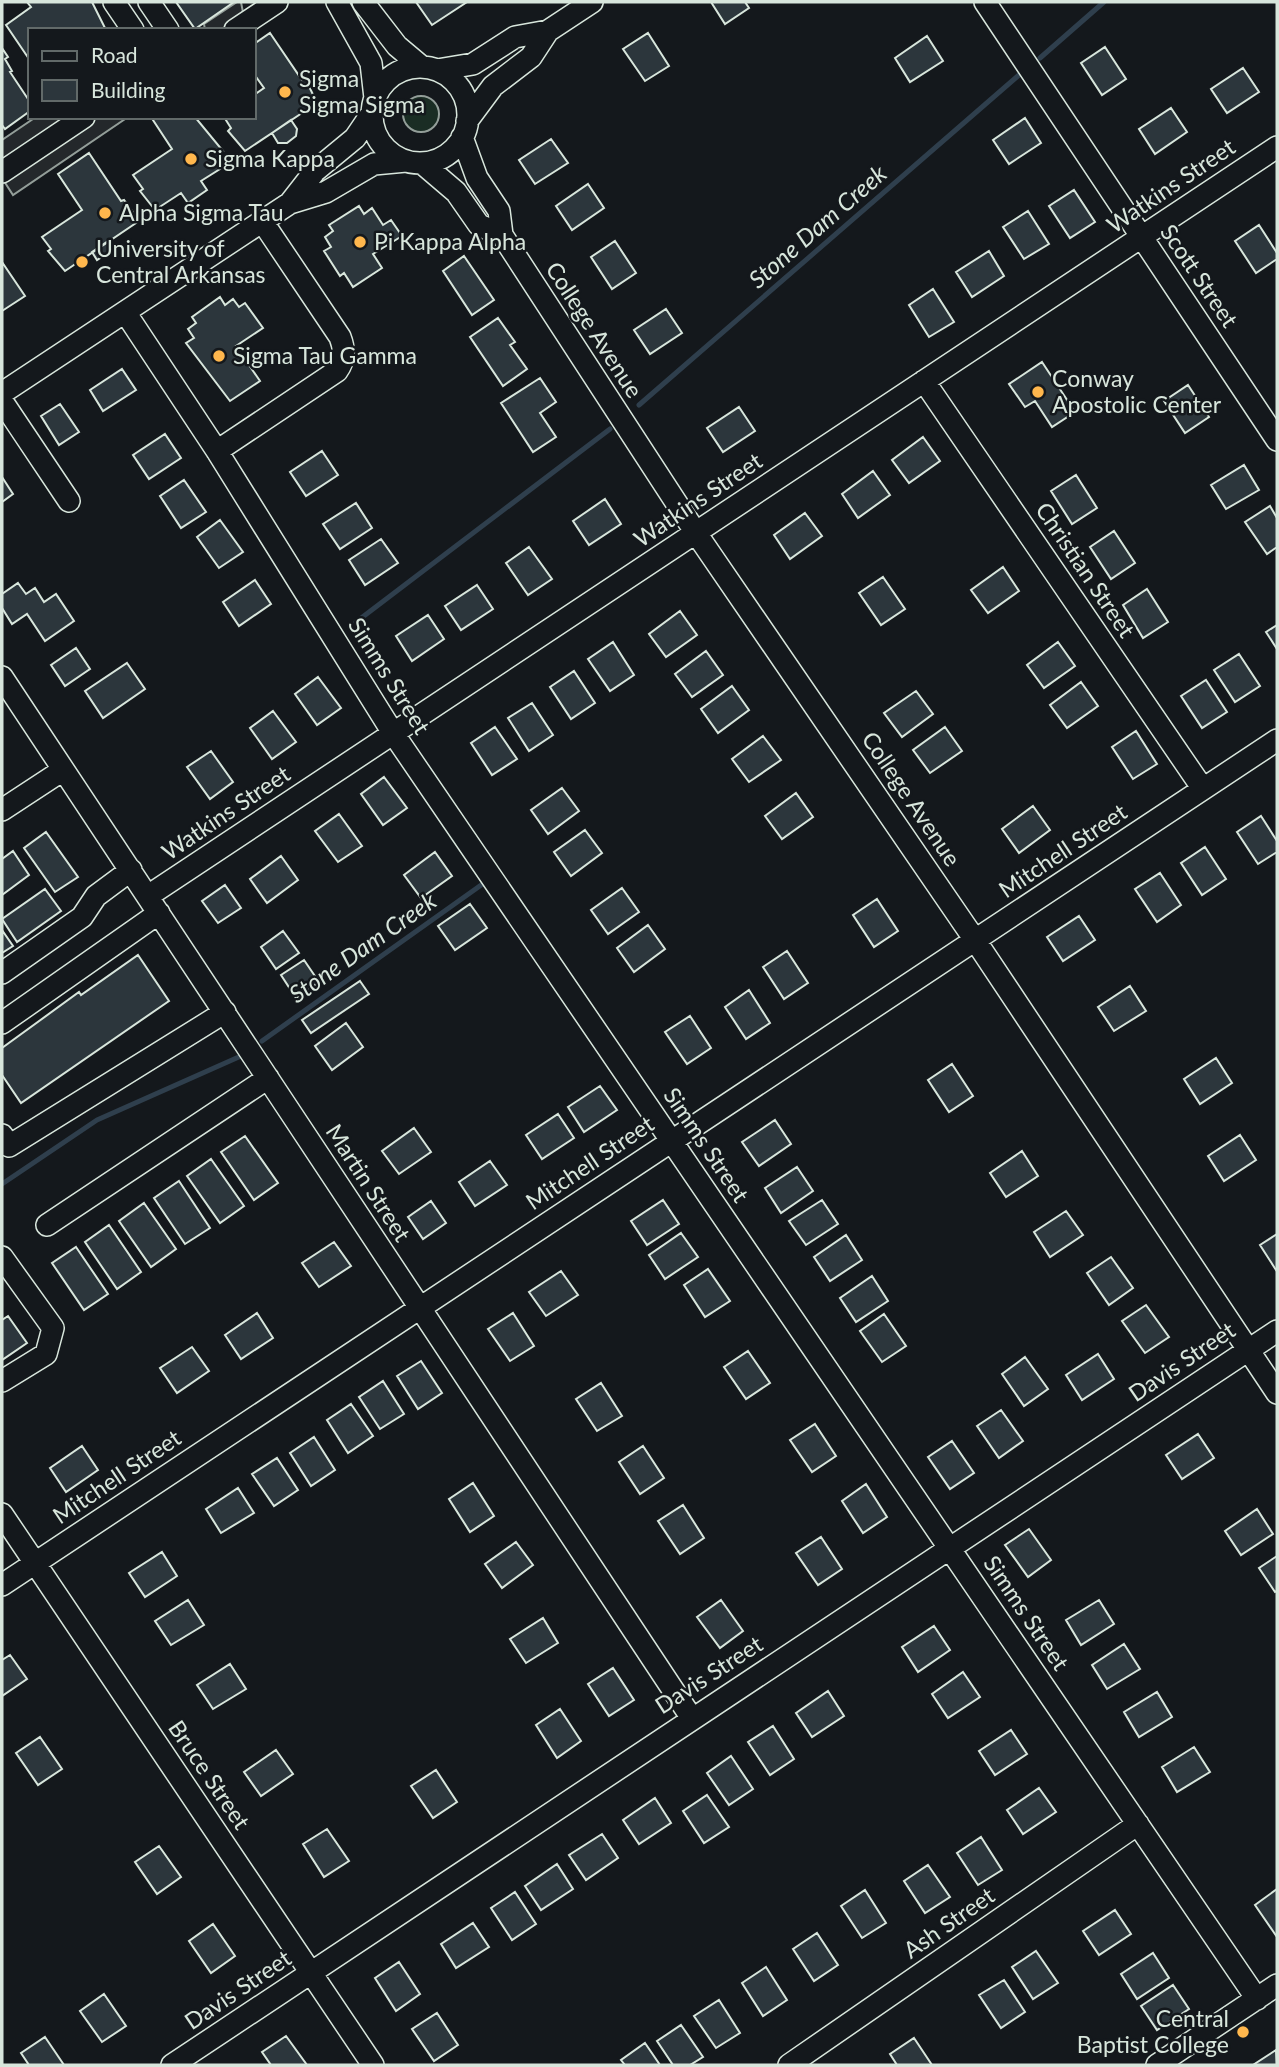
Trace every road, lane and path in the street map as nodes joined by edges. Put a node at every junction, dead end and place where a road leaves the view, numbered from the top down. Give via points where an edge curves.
1 (114, 2) edge
2 (149, 2) edge
3 (276, 2) edge
4 (337, 2) edge
5 (363, 2) edge
6 (592, 2) edge
7 (985, 2) edge
8 (132, 28) edge
9 (167, 28) edge
10 (238, 28) edge
11 (548, 31) junction
12 (429, 69) junction
13 (373, 105) junction
14 (81, 119) edge
15 (465, 129) junction
16 (1277, 147) edge
17 (414, 162) junction
18 (2, 172) edge
19 (290, 203) junction
20 (262, 221) junction
21 (502, 235) junction
22 (1141, 237) junction
23 (125, 312) junction
24 (923, 381) junction
25 (2, 393) edge
26 (2, 401) edge
27 (1277, 440) edge
28 (217, 451) junction
29 (69, 500) dead end
30 (696, 533) junction
31 (2, 677) edge
32 (393, 733) junction
33 (1277, 740) edge
34 (63, 770) junction
35 (1203, 789) junction
36 (2, 810) edge
37 (131, 870) junction
38 (154, 905) junction
39 (975, 940) junction
40 (2, 973) edge
41 (225, 1012) junction
42 (2, 1023) edge
43 (268, 1078) junction
44 (2, 1135) edge
45 (671, 1141) junction
46 (47, 1225) dead end
47 (2, 1258) edge
48 (419, 1308) junction
49 (1277, 1331) edge
50 (1248, 1350) junction
51 (2, 1381) edge
52 (1277, 1393) edge
53 (2, 1514) edge
54 (950, 1548) junction
55 (35, 1563) junction
56 (2, 1585) edge
57 (691, 1717) junction
58 (1138, 1824) junction
59 (311, 1973) junction
60 (1277, 1986) edge
61 (1257, 1998) junction
62 (172, 2065) edge
63 (373, 2065) edge
64 (789, 2065) edge
65 (1157, 2065) edge

1 - 8 street
2 - 9 street
3 - 10 street
4 - 13 street via 365,49 374,78
5 - 12 street via 397,46
6 - 11 street
7 - 22 street, Scott Street
11 - 12 street via 515,37 473,64
11 - 15 street via 531,57 493,86
12 - 13 street via 393,75
12 - 15 street via 460,90
13 - 17 street via 380,143
13 - 19 street via 355,138 315,171
14 - 18 street
15 - 17 street via 450,152
15 - 21 street, College Avenue via 477,178 499,211
16 - 22 street, Watkins Street
17 - 19 street via 374,164 326,192
17 - 21 street, College Avenue via 456,192 479,225
19 - 20 street
20 - 23 street
20 - 28 street via 340,337 343,363 337,372
21 - 30 street, College Avenue
22 - 24 street, Watkins Street
22 - 27 street, Scott Street
23 - 25 street
23 - 28 street, Simms Street
24 - 30 street, Watkins Street
24 - 35 street, Christian Street
26 - 29 street
28 - 32 street, Simms Street
30 - 32 street, Watkins Street
30 - 39 street, College Avenue
31 - 34 street, Martin Street
32 - 38 street, Watkins Street
32 - 45 street, Simms Street
33 - 35 street, Mitchell Street
34 - 36 street
34 - 37 street, Martin Street
35 - 39 street, Mitchell Street
37 - 38 street, Martin Street
37 - 40 street via 96,896 82,917
38 - 41 street, Martin Street
38 - 42 street, Watkins Street
39 - 45 street, Mitchell Street
39 - 50 street, College Avenue
41 - 43 street, Martin Street
41 - 44 street via 9,1146
43 - 46 street
43 - 48 street, Martin Street
45 - 48 street, Mitchell Street
45 - 54 street, Simms Street
47 - 51 street via 53,1328 46,1354
48 - 55 street, Mitchell Street
48 - 57 street, Martin Street
49 - 50 street, Davis Street
50 - 52 street, College Avenue
50 - 54 street, Davis Street
53 - 55 street, Bruce Street
54 - 57 street, Davis Street
54 - 58 street, Simms Street
55 - 56 street, Mitchell Street
55 - 59 street, Bruce Street
57 - 59 street, Davis Street
58 - 61 street, Simms Street
58 - 64 street, Ash Street
59 - 62 street, Davis Street
59 - 63 street, Bruce Street
60 - 61 street
61 - 65 street

